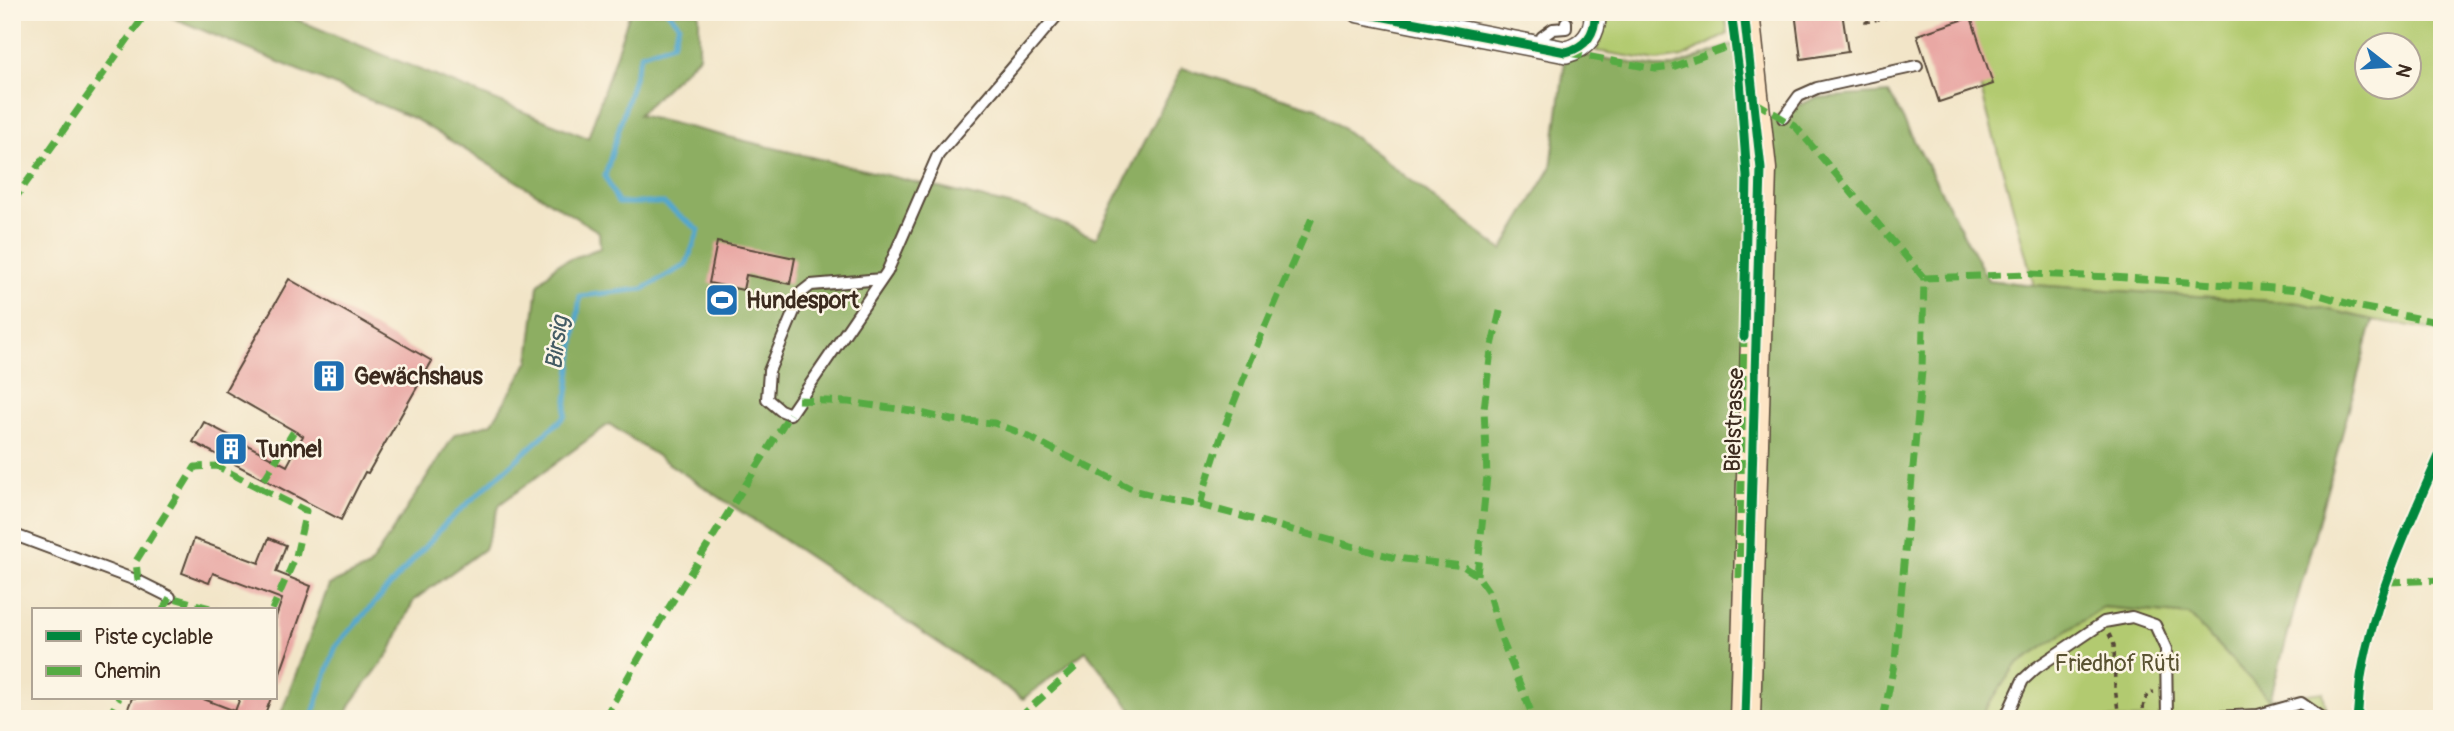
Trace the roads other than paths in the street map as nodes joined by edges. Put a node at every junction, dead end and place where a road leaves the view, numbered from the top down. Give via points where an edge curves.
1 (1059, 12) edge
2 (1359, 12) edge
3 (1595, 12) edge
4 (1566, 22) dead end
5 (1746, 26) edge
6 (1529, 41) junction
7 (1917, 66) dead end
8 (1783, 118) dead end
9 (882, 279) junction
10 (12, 534) edge
11 (170, 597) dead end
12 (2258, 717) edge
13 (2167, 718) edge
14 (1745, 719) edge
15 (2005, 719) edge
16 (2323, 719) edge

1 - 9 lane via 939,155
2 - 6 street via 1476,28
3 - 6 street via 1592,33 1576,49 1566,52
4 - 6 lane via 1566,28
5 - 14 main road, Bielstrasse via 1761,169
7 - 8 lane via 1816,88 1799,96
9 - 9 lane via 811,285 802,292 769,370 767,399 790,414
10 - 11 lane
12 - 13 lane
12 - 16 lane via 2301,703
13 - 15 lane via 2166,649 2155,625 2132,617 2104,622 2023,680

